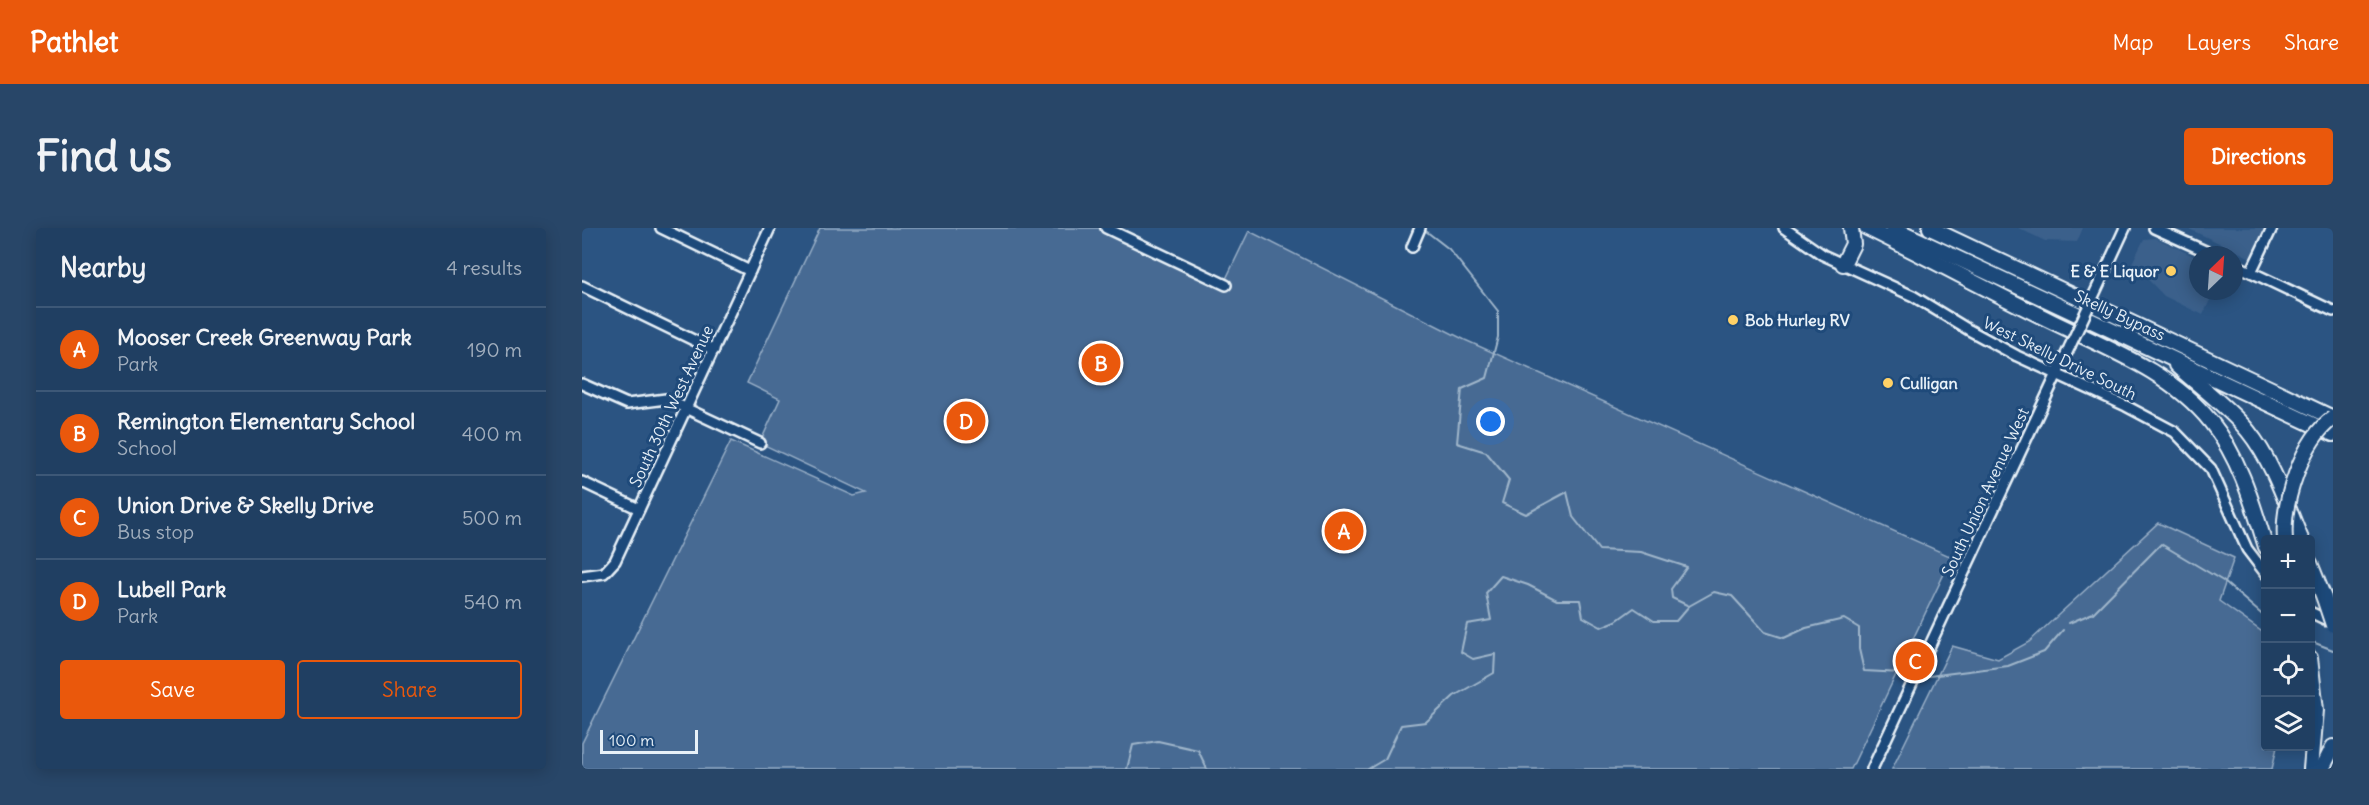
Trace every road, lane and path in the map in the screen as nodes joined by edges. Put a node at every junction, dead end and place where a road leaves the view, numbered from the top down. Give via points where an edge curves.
1 (661, 228) edge
2 (770, 228) edge
3 (1106, 228) edge
4 (1420, 228) edge
5 (1784, 228) edge
6 (1851, 228) edge
7 (1867, 228) edge
8 (1893, 228) edge
9 (1930, 228) edge
10 (2125, 228) edge
11 (2154, 228) edge
12 (2272, 228) edge
13 (674, 231) edge
14 (2194, 246) edge
15 (1412, 247) dead end
16 (1843, 264) junction
17 (2243, 268) edge
18 (750, 271) junction
19 (2251, 272) junction
20 (1226, 285) dead end
21 (582, 286) edge
22 (2333, 311) edge
23 (714, 350) junction
24 (2166, 355) junction
25 (2057, 373) junction
26 (582, 384) edge
27 (686, 408) junction
28 (2333, 418) edge
29 (2333, 434) edge
30 (760, 443) dead end
31 (582, 482) edge
32 (639, 509) junction
33 (2261, 535) edge
34 (2285, 535) edge
35 (2299, 535) edge
36 (2261, 568) edge
37 (2315, 575) edge
38 (582, 576) edge
39 (2315, 615) edge
40 (2333, 624) edge
41 (2314, 697) edge
42 (2333, 747) edge
43 (1872, 769) edge
44 (2311, 769) edge
45 (2322, 769) edge

1 - 13 street
2 - 18 street, South 30th West Avenue
3 - 20 street
4 - 15 street
5 - 16 street, West Skelly Drive South via 1807,246
6 - 16 highway via 1852,244
7 - 33 highway via 2163,377 2204,413 2228,448 2250,494
8 - 24 highway, Skelly Bypass
9 - 28 highway, Skelly Bypass
10 - 25 street, South Union Avenue West, bridge
11 - 14 street
12 - 19 street
13 - 18 street
16 - 25 street, West Skelly Drive South via 1913,296 1969,330
17 - 19 street
18 - 23 street, South 30th West Avenue
19 - 22 street
21 - 23 street
23 - 27 street, South 30th West Avenue
24 - 29 highway, Skelly Bypass
24 - 35 highway via 2258,444
25 - 36 street, West Skelly Drive South via 2157,421 2196,451 2220,484 2247,549
25 - 43 street, South Union Avenue West
26 - 27 street via 627,404 658,399
27 - 30 street
27 - 32 street, South 30th West Avenue
28 - 34 highway, bridge via 2306,452 2290,488
31 - 32 street
32 - 38 street, South 30th West Avenue via 611,566 599,575
37 - 40 highway, bridge
39 - 40 street
41 - 44 highway
42 - 45 highway

